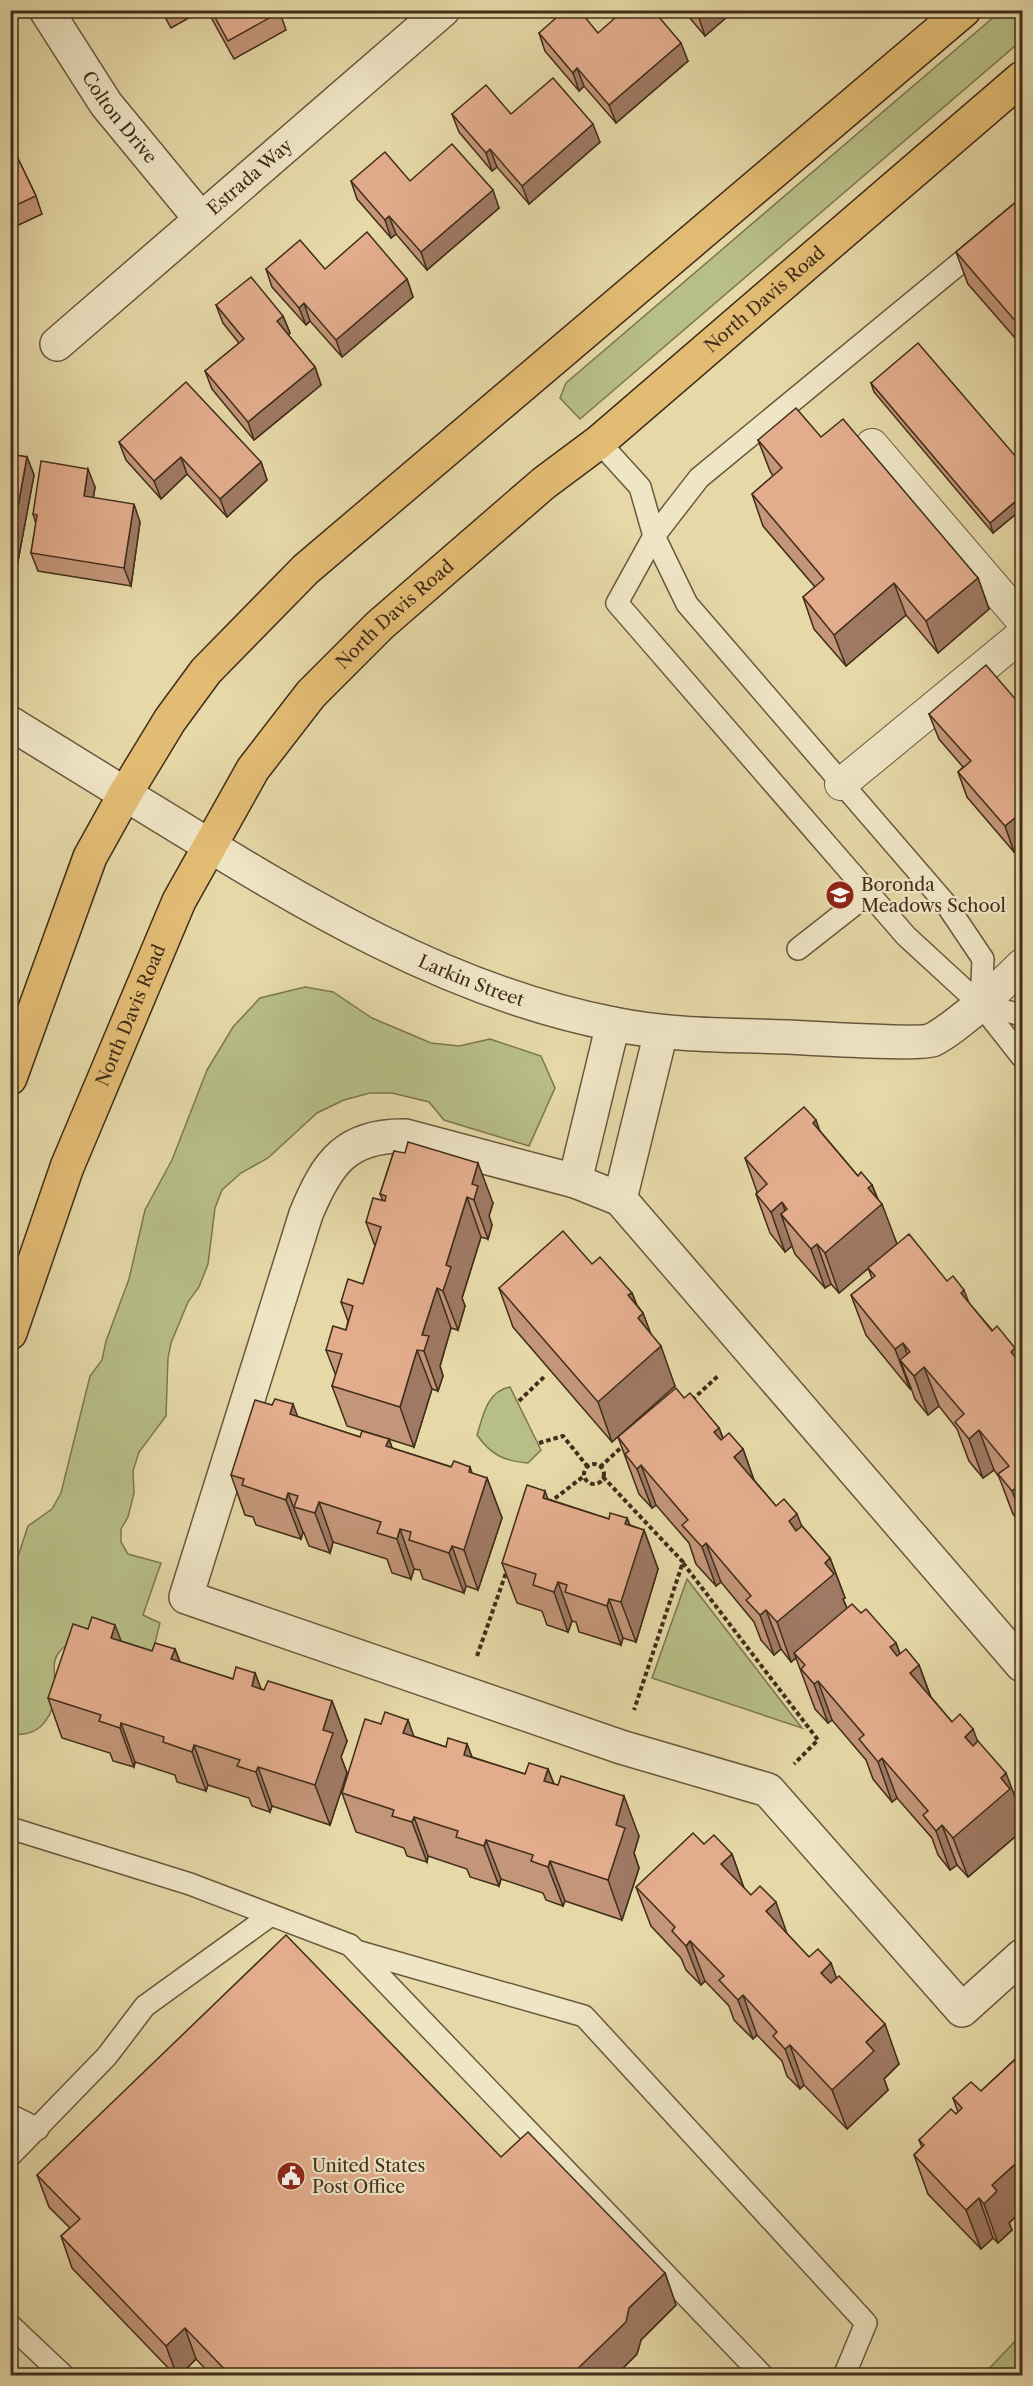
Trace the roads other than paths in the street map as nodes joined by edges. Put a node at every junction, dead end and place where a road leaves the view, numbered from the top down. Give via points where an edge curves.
1 (46, 10) edge
2 (443, 10) edge
3 (964, 10) edge
4 (1023, 78) edge
5 (1023, 212) edge
6 (200, 218) junction
7 (57, 344) dead end
8 (598, 442) junction
9 (872, 444) dead end
10 (654, 536) junction
11 (1023, 620) edge
12 (1023, 635) edge
13 (10, 723) edge
14 (841, 784) junction
15 (125, 794) junction
16 (208, 845) junction
17 (868, 894) junction
18 (798, 949) dead end
19 (1023, 965) edge
20 (981, 1005) junction
21 (1023, 1015) edge
22 (613, 1024) junction
23 (661, 1032) junction
24 (1023, 1057) edge
25 (10, 1078) edge
26 (575, 1181) junction
27 (620, 1199) junction
28 (10, 1333) edge
29 (1023, 1665) edge
30 (10, 1828) edge
31 (271, 1916) junction
32 (359, 1952) junction
33 (1023, 1956) edge
34 (10, 2115) edge
35 (38, 2129) junction
36 (10, 2156) edge
37 (10, 2325) edge
38 (64, 2376) edge
39 (762, 2376) edge
40 (844, 2376) edge

1 - 6 street, Colton Drive via 106,104
2 - 6 street, Estrada Way
3 - 15 highway via 306,569 206,671 170,720
4 - 8 highway, North Davis Road
5 - 10 lane via 699,478
6 - 7 street, Estrada Way
8 - 10 lane via 640,487
8 - 16 highway, North Davis Road via 544,483 380,625 319,685 253,769
9 - 11 street
10 - 14 lane via 687,604
10 - 17 lane via 617,603
12 - 14 street
13 - 15 street, Larkin Street
14 - 20 lane via 946,904 982,959
15 - 16 street, Larkin Street
15 - 25 highway via 90,857
16 - 22 street, Larkin Street via 320,911 418,961 542,1007
16 - 28 highway, North Davis Road via 179,901 68,1167
17 - 18 lane
17 - 20 lane via 906,936
19 - 20 street
20 - 21 lane
20 - 23 street, Larkin Street via 930,1041
20 - 24 lane
22 - 23 street, Larkin Street
22 - 26 street
23 - 27 street
26 - 27 street
26 - 33 street via 405,1136 364,1141 336,1160 319,1182 306,1214 186,1597 621,1747 768,1790 962,2010
27 - 29 street
30 - 31 lane via 190,1884
31 - 32 lane
31 - 35 lane via 145,2006 107,2056
32 - 39 lane
32 - 40 lane via 584,2016 866,2323
34 - 35 lane
35 - 36 lane
37 - 38 lane

